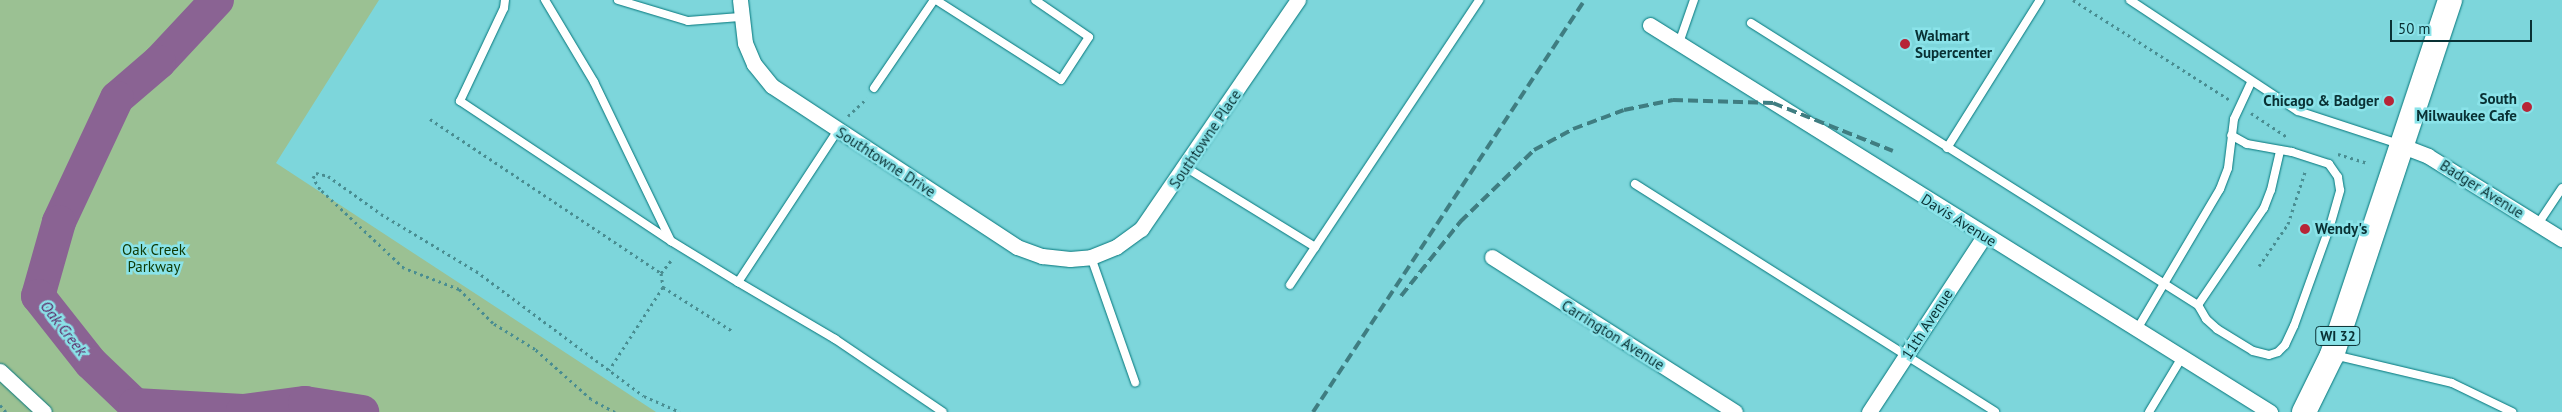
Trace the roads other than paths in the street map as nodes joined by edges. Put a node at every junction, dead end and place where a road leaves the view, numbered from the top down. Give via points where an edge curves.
1 (505, 0) edge
2 (545, 0) edge
3 (618, 0) edge
4 (740, 0) edge
5 (935, 0) edge
6 (1035, 0) edge
7 (1298, 0) edge
8 (1479, 0) edge
9 (1694, 0) edge
10 (2040, 0) edge
11 (2130, 0) edge
12 (2450, 0) edge
13 (740, 17) junction
14 (1751, 23) dead end
15 (1650, 25) dead end
16 (1679, 43) junction
17 (2251, 83) junction
18 (874, 88) road end
19 (838, 130) junction
20 (2231, 135) junction
21 (2400, 145) junction
22 (1947, 148) junction
23 (2280, 151) junction
24 (1185, 167) junction
25 (1635, 184) dead end
26 (2562, 188) edge
27 (2538, 224) junction
28 (1984, 236) junction
29 (2562, 239) edge
30 (671, 241) junction
31 (1315, 247) junction
32 (1091, 256) junction
33 (1492, 257) dead end
34 (738, 282) junction
35 (1290, 285) dead end
36 (2164, 286) junction
37 (2198, 306) junction
38 (2136, 331) junction
39 (1907, 354) junction
40 (2332, 355) junction
41 (2181, 359) junction
42 (0, 371) edge
43 (1135, 382) dead end
44 (44, 412) edge
45 (943, 412) edge
46 (1735, 412) edge
47 (1869, 412) edge
48 (1996, 412) edge
49 (2149, 412) edge
50 (2270, 412) edge
51 (2304, 412) edge
52 (2512, 412) edge

1 - 30 lane via 460,101
2 - 30 lane via 594,82
3 - 13 lane via 688,21
4 - 13 street, Southtowne Drive
5 - 6 lane via 1061,80 1089,37
5 - 18 lane
7 - 24 street, Southtowne Place
8 - 31 lane
9 - 16 lane
10 - 22 lane
11 - 17 lane
12 - 21 main road, WI 32
13 - 19 street, Southtowne Drive via 745,43 754,64 772,86
14 - 22 lane
15 - 16 street, Davis Avenue
16 - 28 street, Davis Avenue
17 - 20 lane via 2239,105
17 - 21 lane via 2320,121
19 - 32 street, Southtowne Drive via 1016,247 1042,256
19 - 34 lane
20 - 23 lane via 2247,144
20 - 36 lane via 2228,168 2220,189
21 - 27 street, Badger Avenue via 2428,156
21 - 40 main road, WI 32
22 - 36 lane
23 - 37 lane via 2272,190 2264,208
23 - 37 lane via 2329,164 2338,178 2340,190 2330,226 2284,345 2278,352 2268,355 2253,350 2217,329
24 - 31 lane
24 - 32 street, Southtowne Place via 1141,229 1116,247
25 - 39 lane
26 - 27 lane
27 - 29 street, Badger Avenue
28 - 38 street, Davis Avenue
28 - 39 street, 11th Avenue
30 - 34 lane
31 - 35 lane
32 - 43 lane
33 - 46 street, Carrington Avenue
34 - 45 lane via 835,339
36 - 37 lane
36 - 38 lane
38 - 41 street, Davis Avenue
39 - 47 street, 11th Avenue
39 - 48 lane
40 - 51 main road, WI 32
40 - 52 lane via 2452,383
41 - 49 lane
41 - 50 street, Davis Avenue
42 - 44 street

